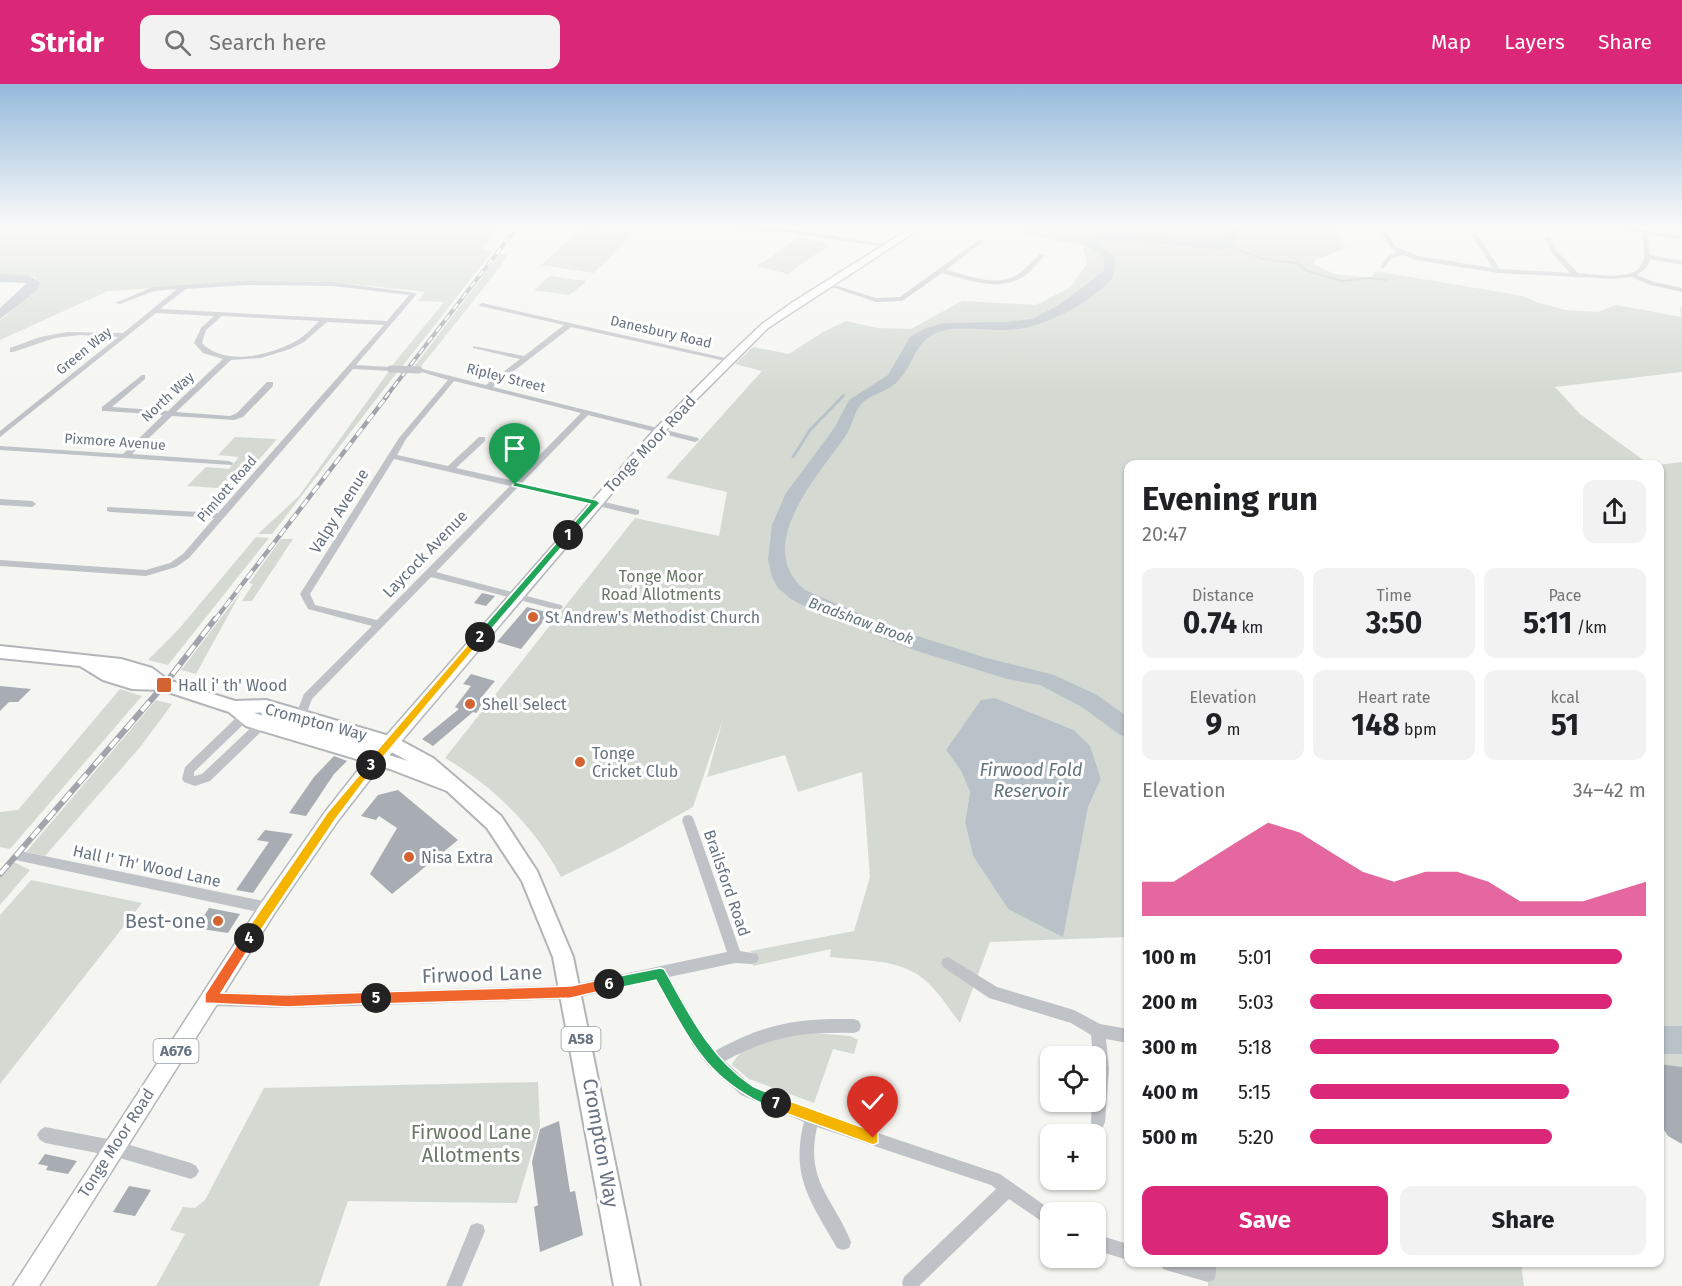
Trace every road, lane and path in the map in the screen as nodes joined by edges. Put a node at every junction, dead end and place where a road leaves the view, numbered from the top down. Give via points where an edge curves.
1 (829, 282) edge
2 (927, 282) edge
3 (1648, 282) edge
4 (826, 284) junction
5 (184, 286) junction
6 (1682, 290) edge
7 (118, 303) dead end
8 (482, 305) dead end
9 (155, 311) junction
10 (221, 314) junction
11 (326, 319) junction
12 (390, 323) junction
13 (570, 324) junction
14 (124, 335) junction
15 (475, 347) dead end
16 (13, 350) dead end
17 (229, 358) junction
18 (526, 358) junction
19 (730, 360) junction
20 (352, 367) junction
21 (142, 377) dead end
22 (453, 378) junction
23 (270, 384) dead end
24 (488, 387) junction
25 (587, 412) junction
26 (168, 415) junction
27 (659, 431) junction
28 (0, 435) edge
29 (483, 439) dead end
30 (695, 440) dead end
31 (0, 448) edge
32 (125, 456) junction
33 (392, 456) junction
34 (229, 463) dead end
35 (450, 470) junction
36 (515, 485) junction
37 (0, 502) edge
38 (596, 503) junction
39 (32, 504) dead end
40 (110, 509) dead end
41 (636, 512) dead end
42 (221, 516) junction
43 (0, 563) edge
44 (430, 574) junction
45 (515, 596) junction
46 (558, 607) dead end
47 (379, 624) junction
48 (0, 652) edge
49 (240, 711) junction
50 (299, 720) junction
51 (262, 724) junction
52 (390, 743) junction
53 (376, 759) junction
54 (453, 786) junction
55 (688, 820) dead end
56 (20, 856) dead end
57 (268, 908) junction
58 (735, 957) junction
59 (752, 958) dead end
60 (948, 963) dead end
61 (660, 974) junction
62 (571, 992) junction
63 (210, 999) junction
64 (854, 1026) dead end
65 (1098, 1031) junction
66 (1124, 1035) edge
67 (713, 1060) junction
68 (812, 1118) junction
69 (1098, 1122) dead end
70 (45, 1135) dead end
71 (113, 1148) junction
72 (191, 1172) dead end
73 (1008, 1189) junction
74 (1040, 1212) edge
75 (477, 1231) dead end
76 (843, 1242) dead end
77 (1106, 1245) edge
78 (1124, 1251) edge
79 (910, 1283) dead end
80 (25, 1286) edge
81 (454, 1286) edge
82 (627, 1286) edge

1 - 4 main road, A676
2 - 4 street via 896,300 870,298
3 - 6 street
4 - 19 main road, A676 via 774,319
5 - 7 street via 147,291
5 - 9 street, Green Way
5 - 12 street, Pimlott Road via 315,284 412,293 414,296
8 - 13 street, Danesbury Road
9 - 10 street
9 - 14 street, Green Way
10 - 11 street
10 - 17 street via 203,329 198,343 208,354
11 - 12 street
11 - 17 street via 298,343 284,349
12 - 20 street, Pimlott Road
13 - 18 street
13 - 19 street, Danesbury Road
14 - 16 street via 64,333
14 - 28 street, Green Way
15 - 18 street
17 - 26 street, North Way
18 - 24 street
19 - 27 main road, Tonge Moor Road / A676
20 - 22 street, Ripley Street, bridge via 419,370
20 - 42 street, Pimlott Road
21 - 26 street via 105,409
22 - 24 street, Ripley Street
22 - 33 street, Valpy Avenue
23 - 26 street via 236,417
24 - 25 street, Ripley Street
25 - 27 street, Ripley Street
25 - 36 street, Laycock Avenue
26 - 32 street, North Way
27 - 30 street, Ripley Street
27 - 38 main road, Tonge Moor Road / A676
29 - 35 street
31 - 32 street, Pixmore Avenue
32 - 34 street, Pixmore Avenue
33 - 35 street
33 - 47 street, Valpy Avenue via 305,594 310,607
35 - 36 street
36 - 38 street
36 - 44 street, Laycock Avenue
37 - 39 street
38 - 41 street
38 - 45 main road, Tonge Moor Road / A676
40 - 42 street
42 - 43 street, Pimlott Road via 181,561 154,572
44 - 45 street
44 - 47 street, Laycock Avenue
45 - 46 street
45 - 52 main road, Tonge Moor Road / A676
47 - 50 street, Laycock Avenue via 308,697
48 - 49 highway, Crompton Way / A58 via 85,663 109,676 132,683 162,684
49 - 50 highway, Crompton Way / A58 via 266,706
49 - 51 highway, Crompton Way / A58
49 - 51 street via 189,771 188,779 206,778
50 - 52 highway, Crompton Way / A58
50 - 53 main road via 372,747 377,750
51 - 53 highway, Crompton Way / A58
52 - 53 main road, Tonge Moor Road / A676
52 - 54 highway, Crompton Way / A58 via 418,756
53 - 54 highway, Crompton Way / A58
53 - 57 main road, Tonge Moor Road / A676
54 - 62 highway, Crompton Way / A58 via 494,822 530,877 563,957
55 - 58 street, Brailsford Road
56 - 57 street, Hall I' Th' Wood Lane
57 - 63 main road, Tonge Moor Road / A676
58 - 59 street, Firwood Lane
58 - 61 street, Firwood Lane
60 - 65 street via 993,993 1074,1017
61 - 62 street, Firwood Lane
61 - 67 street
62 - 63 street, Firwood Lane via 288,1001
62 - 82 highway, Crompton Way / A58
63 - 71 main road, Tonge Moor Road / A676
64 - 67 street via 789,1026 751,1039
65 - 66 street
65 - 69 street via 1102,1069
67 - 68 street via 746,1090
68 - 73 street via 995,1179
68 - 76 street via 807,1167 812,1185
70 - 71 street
71 - 72 street
71 - 80 main road, Tonge Moor Road / A676
73 - 74 street
73 - 79 street
75 - 81 street
77 - 78 street

